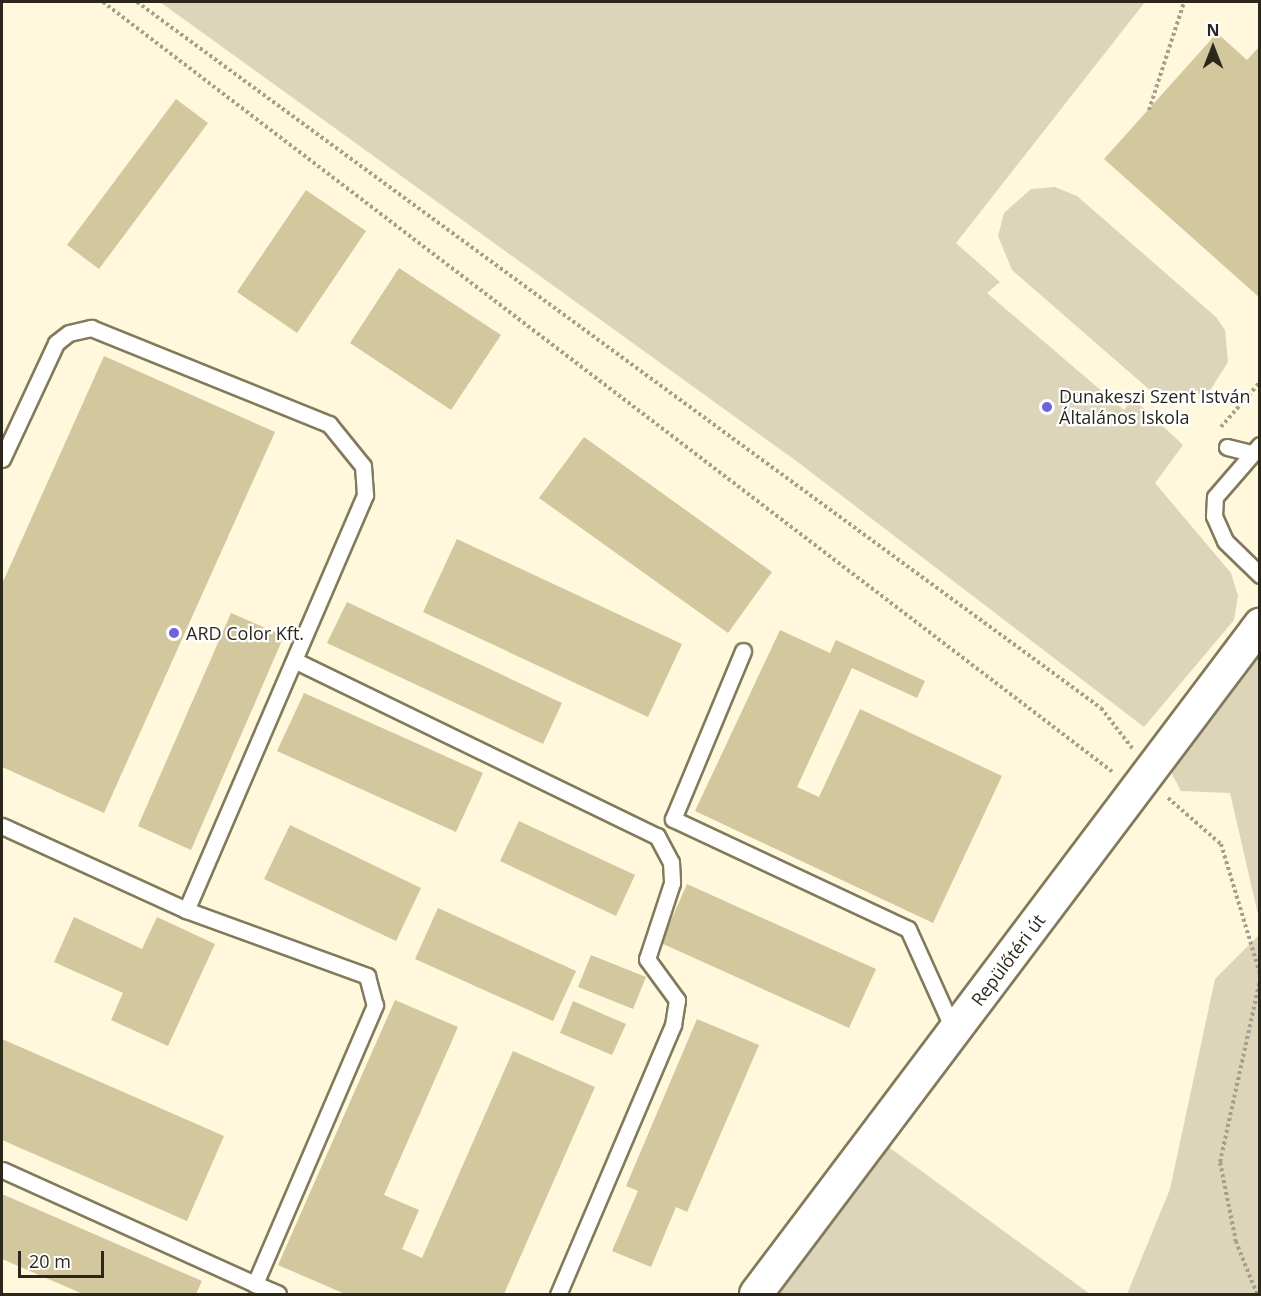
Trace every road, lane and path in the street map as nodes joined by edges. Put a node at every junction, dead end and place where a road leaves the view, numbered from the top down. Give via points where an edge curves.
1 (103, 2) edge
2 (137, 2) edge
3 (1184, 2) edge
4 (1149, 110) dead end
5 (1260, 382) edge
6 (1227, 447) joint
7 (1256, 449) edge
8 (2, 459) edge
9 (1260, 575) edge
10 (1260, 625) edge
11 (743, 651) dead end
12 (296, 661) junction
13 (1142, 780) junction
14 (1168, 797) junction
15 (2, 826) edge
16 (186, 910) junction
17 (1260, 974) edge
18 (1260, 980) edge
19 (954, 1031) junction
20 (2, 1170) edge
21 (255, 1284) junction
22 (278, 1294) edge
23 (558, 1294) edge
24 (756, 1294) edge
25 (1257, 1294) edge

1 - 13 path
2 - 13 path via 1101,708
3 - 4 path
5 - 6 path via 1222,424 1218,438
6 - 7 lane
7 - 9 lane via 1215,497 1214,516 1219,534
8 - 12 lane via 56,343 69,333 91,328 329,424 363,466 365,495
10 - 13 street, Repülőtéri út
11 - 19 lane via 673,819 908,929
12 - 16 lane
12 - 23 lane via 657,836 671,862 672,883 647,959 678,999 673,1025
13 - 14 path
13 - 14 path
13 - 19 street, Repülőtéri út
14 - 17 path via 1221,844
15 - 16 lane
16 - 21 lane via 367,976 375,1005
18 - 25 path via 1220,1162 1236,1242
19 - 24 street, Repülőtéri út
20 - 21 lane
21 - 22 lane

